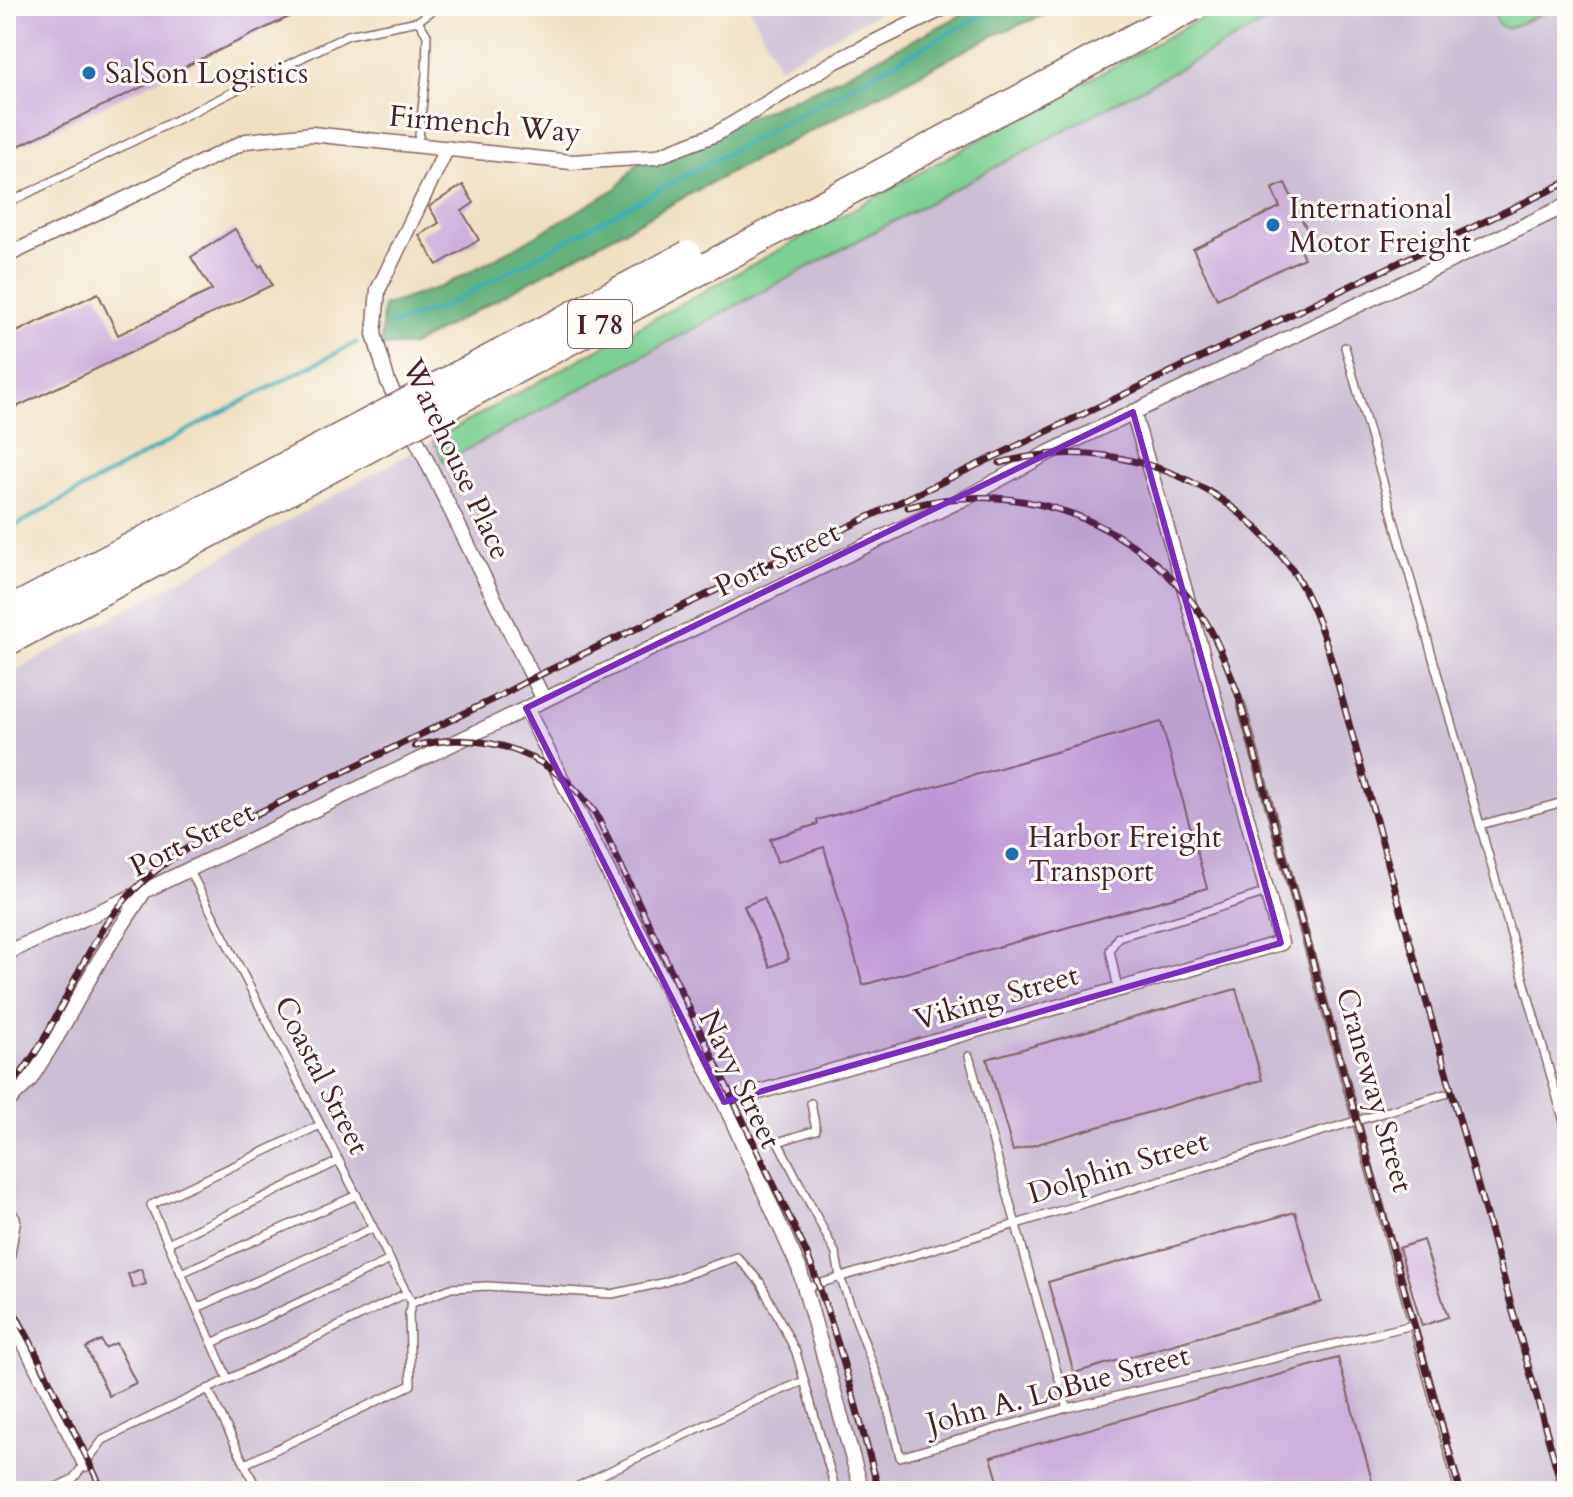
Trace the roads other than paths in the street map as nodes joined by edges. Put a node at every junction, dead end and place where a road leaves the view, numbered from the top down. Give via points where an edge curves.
1 (439, 6) edge
2 (948, 6) edge
3 (1159, 6) edge
4 (1194, 6) edge
5 (418, 21) junction
6 (418, 145) junction
7 (447, 148) junction
8 (6, 204) edge
9 (1567, 205) edge
10 (6, 256) edge
11 (1345, 347) dead end
12 (1133, 412) junction
13 (6, 613) edge
14 (6, 642) edge
15 (544, 700) junction
16 (1241, 704) dead end
17 (526, 708) junction
18 (1567, 801) edge
19 (1480, 825) junction
20 (189, 869) junction
21 (144, 890) junction
22 (1267, 892) junction
23 (6, 953) edge
24 (1118, 989) junction
25 (969, 1056) dead end
26 (1445, 1094) dead end
27 (724, 1102) junction
28 (6, 1103) edge
29 (811, 1103) dead end
30 (1356, 1120) junction
31 (320, 1125) junction
32 (1567, 1133) edge
33 (339, 1161) junction
34 (357, 1195) junction
35 (6, 1209) edge
36 (1016, 1223) junction
37 (373, 1228) junction
38 (168, 1243) junction
39 (390, 1260) junction
40 (6, 1263) edge
41 (181, 1273) junction
42 (840, 1277) junction
43 (805, 1288) junction
44 (407, 1293) junction
45 (412, 1303) junction
46 (6, 1306) edge
47 (197, 1308) junction
48 (1413, 1325) junction
49 (212, 1343) junction
50 (228, 1379) junction
51 (804, 1381) junction
52 (208, 1389) junction
53 (1067, 1408) junction
54 (85, 1464) junction
55 (245, 1464) junction
56 (48, 1491) edge
57 (258, 1491) edge
58 (569, 1491) edge
59 (836, 1491) edge
60 (862, 1491) edge
61 (1459, 1491) edge

1 - 5 lane
2 - 7 street, Firmench Way via 834,62 716,134 656,157 571,162
3 - 13 highway, I 78, bridge
4 - 14 highway, I 78, bridge
5 - 6 lane via 427,35
5 - 8 lane via 348,35
6 - 7 street, Firmench Way
6 - 10 street, Firmench Way via 312,134 246,141
7 - 15 street, Warehouse Place via 378,290 374,334 388,382
9 - 12 street, Port Street
11 - 19 lane
12 - 15 street, Port Street
12 - 22 street
15 - 17 street, Port Street
16 - 30 lane, Craneway Street
17 - 20 street, Port Street
17 - 27 street, Navy Street
18 - 19 lane
19 - 32 lane
20 - 21 street, Port Street
20 - 31 lane, Coastal Street
21 - 23 street, Port Street
21 - 28 street via 29,1081
22 - 24 lane via 1118,937 1110,950
22 - 24 street, Viking Street via 1281,943
24 - 27 street, Viking Street
25 - 36 lane
26 - 30 lane, Dolphin Street
27 - 43 street, Navy Street
29 - 42 lane via 816,1130 778,1142 836,1254
30 - 36 lane, Dolphin Street
30 - 48 lane, Craneway Street
31 - 33 lane, Coastal Street
31 - 38 lane via 151,1205
33 - 34 lane, Coastal Street
33 - 38 lane
34 - 37 lane, Coastal Street
34 - 41 lane
35 - 40 street via 13,1220
36 - 42 lane, Dolphin Street
36 - 53 lane
37 - 39 lane, Coastal Street
37 - 47 lane
38 - 41 lane
39 - 44 lane, Coastal Street
39 - 49 lane
41 - 47 lane
42 - 43 lane, Dolphin Street
42 - 53 lane, John A. LoBue Street via 885,1397 900,1457
43 - 60 street, Navy Street
44 - 45 lane, Coastal Street
44 - 50 lane
45 - 51 lane via 451,1288 487,1286 612,1294 737,1257 760,1282 796,1352
45 - 55 lane via 411,1385
46 - 54 street
47 - 49 lane
48 - 53 lane, John A. LoBue Street
48 - 61 lane, Craneway Street
49 - 50 lane
50 - 52 lane
51 - 58 lane
51 - 59 lane
52 - 54 lane via 103,1440
52 - 55 lane
54 - 56 lane via 73,1479
55 - 57 lane

